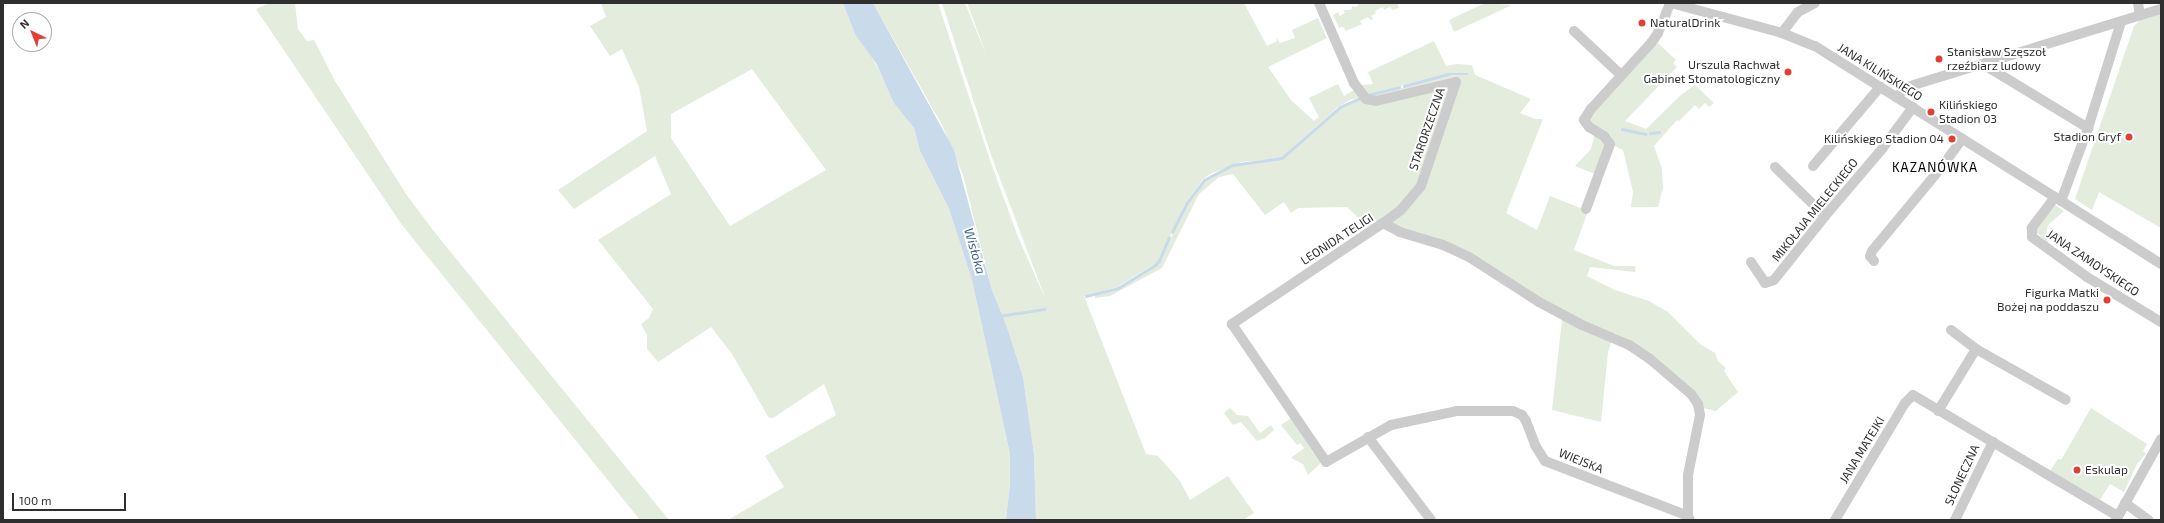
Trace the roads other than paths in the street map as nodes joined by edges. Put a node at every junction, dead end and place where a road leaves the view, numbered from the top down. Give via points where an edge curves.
1 (1319, 3) edge
2 (1671, 3) edge
3 (1815, 3) edge
4 (2138, 3) edge
5 (1708, 8) edge
6 (2161, 9) edge
7 (2140, 15) junction
8 (2121, 22) junction
9 (1574, 31) dead end
10 (1782, 32) junction
11 (1988, 62) junction
12 (1621, 75) junction
13 (1880, 87) junction
14 (1896, 97) junction
15 (1913, 107) junction
16 (2088, 128) junction
17 (1962, 139) junction
18 (1813, 166) dead end
19 (1775, 167) dead end
20 (2058, 198) junction
21 (1586, 209) dead end
22 (1825, 216) junction
23 (1383, 223) junction
24 (1873, 256) dead end
25 (1751, 262) dead end
26 (2161, 264) edge
27 (2161, 322) edge
28 (1950, 330) dead end
29 (1976, 349) junction
30 (2066, 400) dead end
31 (1938, 411) junction
32 (1368, 437) junction
33 (2160, 441) edge
34 (1993, 442) junction
35 (2125, 503) junction
36 (1689, 518) edge
37 (2117, 518) edge
38 (1430, 520) edge
39 (1835, 520) edge
40 (1955, 520) edge
41 (2148, 520) edge

1 - 23 street, STARORZECZNA via 1354,83 1366,99 1376,101 1456,82 1422,186 1401,210
2 - 5 street, JANA KILIŃSKIEGO
2 - 12 street via 1658,33
3 - 10 street via 1792,17
4 - 7 street
5 - 10 street, JANA KILIŃSKIEGO
6 - 7 street
7 - 8 street
8 - 11 street
8 - 16 street
9 - 12 street
10 - 13 street, JANA KILIŃSKIEGO via 1815,46
11 - 14 street via 1907,87
11 - 16 street via 1991,69
12 - 21 street via 1584,120 1610,144
13 - 14 street, JANA KILIŃSKIEGO
13 - 18 street
14 - 15 street, JANA KILIŃSKIEGO
15 - 17 street, JANA KILIŃSKIEGO
15 - 22 street, MIKOŁAJA MIELECKIEGO via 1882,149
16 - 20 street
17 - 20 street, JANA KILIŃSKIEGO
17 - 24 street
19 - 22 street
20 - 26 street, JANA KILIŃSKIEGO
20 - 27 street, JANA ZAMOYSKIEGO via 2032,228 2032,237 2087,277
22 - 25 street, MIKOŁAJA MIELECKIEGO via 1774,280 1765,283
23 - 32 street, LEONIDA TELIGI via 1232,324 1326,462
23 - 36 street, LEONIDA TELIGI via 1400,232 1462,254 1539,302 1582,325 1629,345 1691,394 1698,404 1700,415 1688,476
28 - 29 street
29 - 30 street
29 - 31 street
31 - 34 street
31 - 39 street, JANA MATEJKI via 1913,395 1905,403
32 - 36 street, WIEJSKA via 1391,425 1431,415 1479,410 1514,411 1522,415 1526,421 1535,445 1545,460
32 - 38 street
33 - 35 street
34 - 37 street
34 - 40 street, SŁONECZNA
35 - 37 street
35 - 41 street

